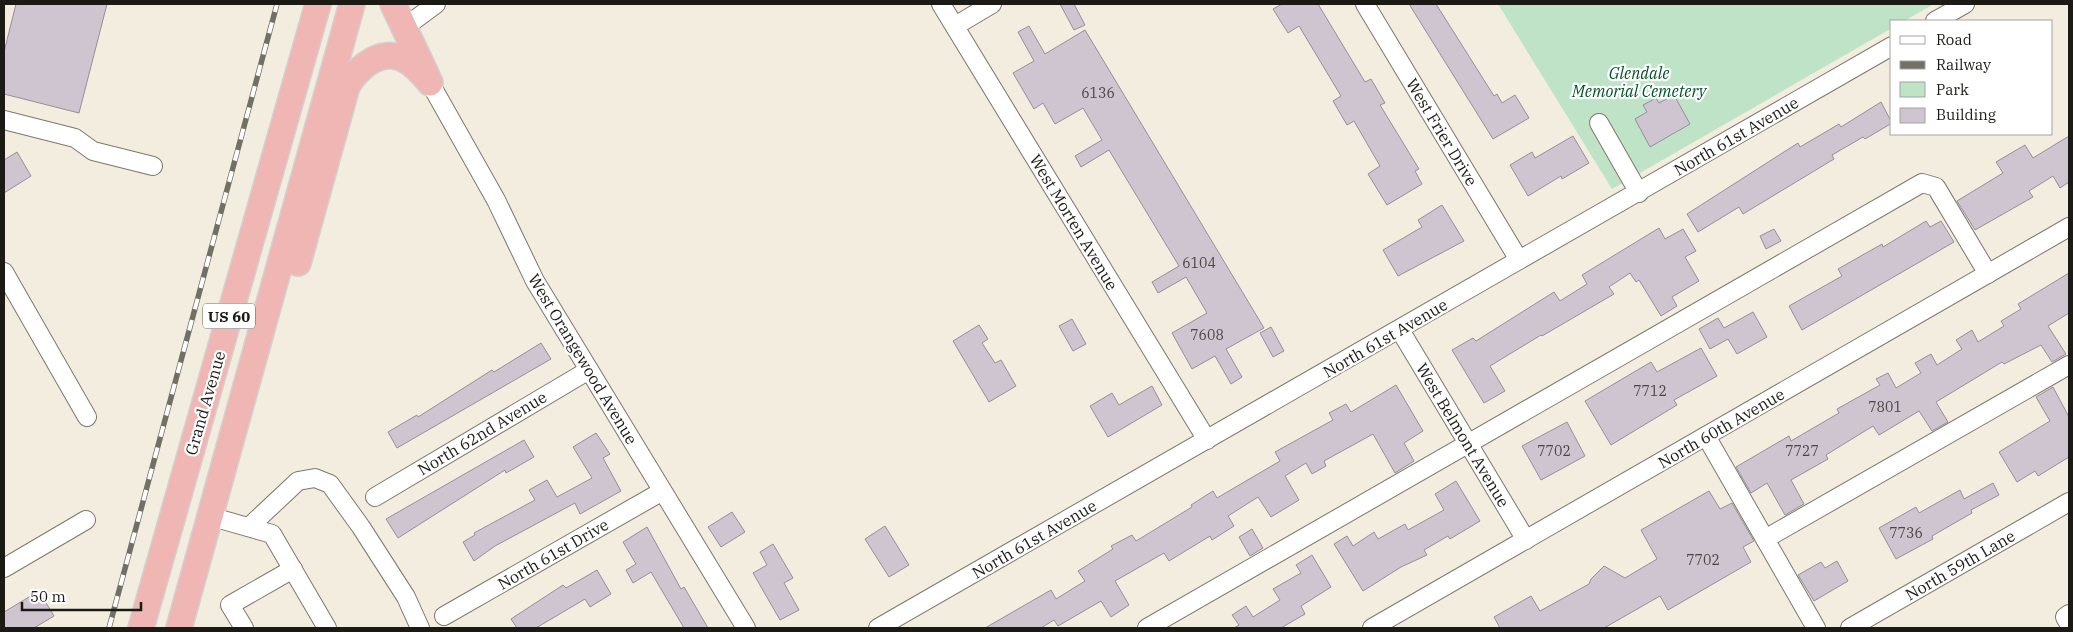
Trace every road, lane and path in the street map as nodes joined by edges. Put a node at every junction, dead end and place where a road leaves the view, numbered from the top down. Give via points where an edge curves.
1 (318, 4) edge
2 (339, 4) edge
3 (352, 4) edge
4 (393, 4) edge
5 (436, 4) edge
6 (941, 4) edge
7 (992, 4) edge
8 (1365, 4) edge
9 (1965, 4) edge
10 (1937, 20) edge
11 (955, 26) junction
12 (405, 27) junction
13 (1890, 47) edge
14 (430, 83) junction
15 (326, 91) junction
16 (4, 120) edge
17 (1599, 123) dead end
18 (153, 166) dead end
19 (1638, 193) junction
20 (2069, 227) edge
21 (1519, 260) junction
22 (4, 272) edge
23 (1988, 274) junction
24 (268, 306) junction
25 (1400, 330) junction
26 (2069, 365) edge
27 (589, 370) junction
28 (87, 417) dead end
29 (1706, 436) junction
30 (1207, 440) junction
31 (1468, 443) junction
32 (661, 492) junction
33 (375, 497) dead end
34 (2069, 502) edge
35 (209, 516) junction
36 (86, 520) dead end
37 (249, 527) junction
38 (1526, 540) junction
39 (1765, 540) junction
40 (4, 568) edge
41 (293, 569) junction
42 (2069, 614) edge
43 (444, 616) dead end
44 (2069, 624) edge
45 (141, 628) edge
46 (179, 628) edge
47 (244, 628) edge
48 (327, 628) edge
49 (420, 628) edge
50 (746, 628) edge
51 (878, 628) edge
52 (1147, 628) edge
53 (1372, 628) edge
54 (1816, 628) edge
55 (1850, 628) edge

1 - 45 highway, Grand Avenue / US 60
2 - 15 highway via 323,57
3 - 15 highway, US 60
4 - 12 highway
5 - 12 street
6 - 11 street, West Morten Avenue
7 - 11 street
8 - 21 street, West Frier Drive
9 - 10 street
11 - 30 street, West Morten Avenue
12 - 14 highway
13 - 19 street, North 61st Avenue
14 - 24 highway via 415,67 399,57 378,58 355,72 347,86 296,270
14 - 27 street, West Orangewood Avenue via 492,193 536,281
15 - 24 highway, US 60
16 - 18 street via 75,138 93,151
17 - 19 street
19 - 21 street, North 61st Avenue
20 - 23 street, North 60th Avenue
21 - 25 street, North 61st Avenue
22 - 28 street
23 - 29 street, North 60th Avenue
23 - 31 street via 1936,187 1922,183
24 - 35 highway, US 60
25 - 30 street, North 61st Avenue
25 - 31 street, West Belmont Avenue
26 - 39 street
27 - 32 street, West Orangewood Avenue
27 - 33 street, North 62nd Avenue
29 - 38 street, North 60th Avenue
29 - 39 street
30 - 51 street, North 61st Avenue
31 - 38 street, West Belmont Avenue
31 - 52 street
32 - 43 street, North 61st Drive
32 - 50 street, West Orangewood Avenue
34 - 55 street, North 59th Lane
35 - 37 street
35 - 46 highway, US 60
36 - 40 street
37 - 41 street via 272,534
37 - 49 street via 298,481 315,478 330,484 406,597
38 - 53 street, North 60th Avenue via 1449,591
39 - 54 street
41 - 47 street via 230,605
41 - 48 street
42 - 44 street via 2065,617

